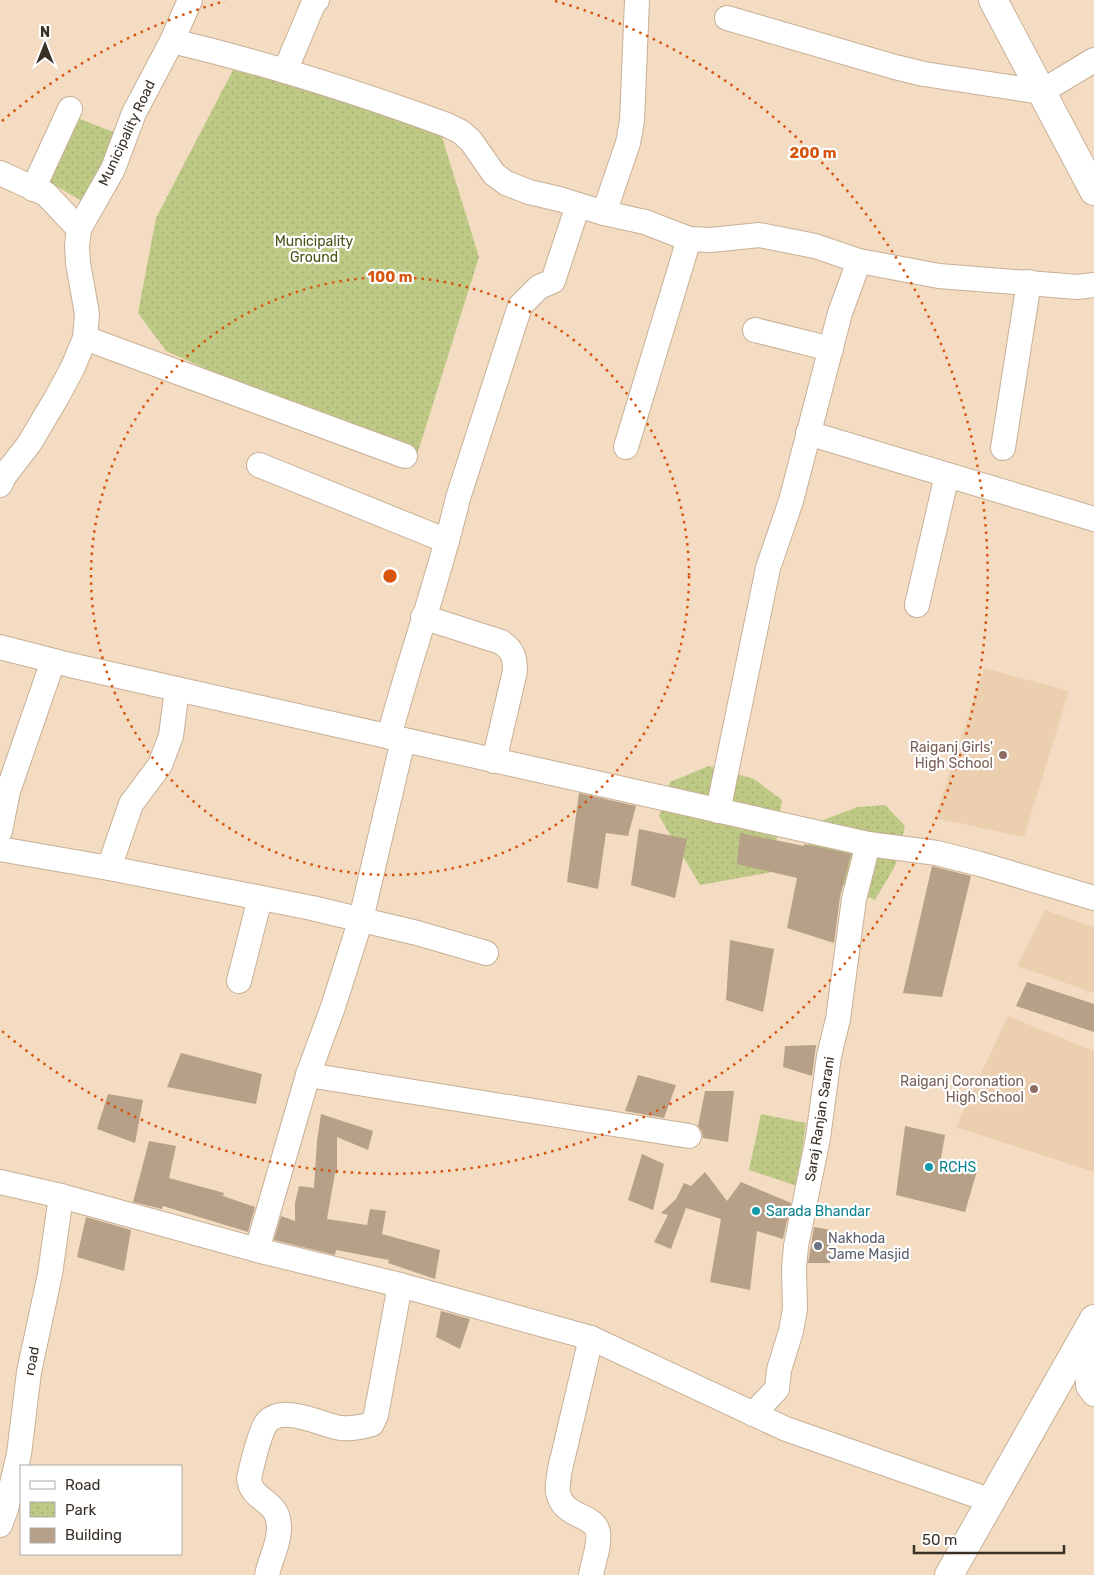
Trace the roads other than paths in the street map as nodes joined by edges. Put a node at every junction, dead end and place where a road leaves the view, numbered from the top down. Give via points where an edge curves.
1 (190, 0) edge
2 (317, 0) edge
3 (637, 0) edge
4 (993, 0) edge
5 (727, 18) dead end
6 (172, 42) junction
7 (1094, 60) edge
8 (286, 71) junction
9 (1041, 92) junction
10 (70, 109) dead end
11 (0, 173) edge
12 (33, 188) junction
13 (1094, 191) edge
14 (578, 205) junction
15 (604, 213) junction
16 (79, 229) junction
17 (688, 239) junction
18 (859, 261) junction
19 (1029, 282) junction
20 (1094, 285) edge
21 (755, 330) dead end
22 (85, 338) junction
23 (830, 349) junction
24 (808, 433) junction
25 (626, 447) dead end
26 (1003, 448) dead end
27 (405, 456) dead end
28 (259, 465) dead end
29 (947, 475) junction
30 (2, 478) edge
31 (1094, 519) edge
32 (447, 541) junction
33 (917, 605) dead end
34 (423, 618) junction
35 (0, 648) edge
36 (53, 661) junction
37 (177, 689) junction
38 (396, 738) junction
39 (494, 760) junction
40 (718, 810) junction
41 (0, 831) edge
42 (868, 844) junction
43 (0, 849) edge
44 (109, 868) junction
45 (260, 898) junction
46 (1094, 898) edge
47 (361, 919) junction
48 (486, 953) dead end
49 (239, 981) dead end
50 (308, 1075) junction
51 (689, 1136) dead end
52 (0, 1182) edge
53 (61, 1196) junction
54 (257, 1250) junction
55 (400, 1285) junction
56 (1091, 1324) edge
57 (591, 1338) junction
58 (1094, 1394) edge
59 (753, 1414) junction
60 (992, 1501) junction
61 (0, 1525) edge
62 (267, 1575) edge
63 (591, 1575) edge
64 (949, 1575) edge

1 - 6 street, Municipality Road
2 - 8 street
3 - 15 street via 632,121 628,143
4 - 9 main road
5 - 9 street via 894,67
6 - 8 street
6 - 16 street, Municipality Road via 134,113 113,169
7 - 9 street
8 - 14 street via 447,125 471,141 494,174 506,183
9 - 13 main road
10 - 12 street
11 - 12 street
12 - 16 street via 46,194
14 - 15 street
14 - 32 street via 553,281 539,286 520,306 460,489
15 - 17 street via 645,222
16 - 22 street, Municipality Road via 78,263 87,314
17 - 18 street via 711,240 759,234 815,246
17 - 25 street
18 - 19 street via 939,276
18 - 23 street
19 - 20 street via 1078,287
19 - 26 street
21 - 23 street
22 - 27 street
22 - 30 street, Municipality Road via 48,412 29,444
23 - 24 street
24 - 29 street
24 - 40 street via 791,501 768,568
28 - 32 street
29 - 31 street
29 - 33 street
32 - 34 street
34 - 38 street via 404,678
34 - 39 street via 501,642 510,648 515,658 515,671
35 - 36 street
36 - 37 street
36 - 41 street via 8,791
37 - 38 street
37 - 44 street via 171,736 160,765 132,804
38 - 39 street
38 - 47 street
39 - 40 street
40 - 42 street
42 - 46 street via 937,853
42 - 59 street, Saraj Ranjan Sarani via 854,899 838,1019 796,1246 795,1309 791,1331 777,1388
43 - 44 street
44 - 45 street
45 - 47 street
45 - 49 street
47 - 48 street
47 - 50 street
50 - 51 street
50 - 54 street
52 - 53 street
53 - 54 street
53 - 61 street, road via 50,1274 29,1372 18,1454
54 - 55 street
55 - 57 street
55 - 62 street via 372,1424 353,1429 340,1428 284,1415 266,1423 249,1478 254,1492 275,1509 279,1519 280,1531
56 - 58 street via 1088,1386
56 - 60 main road
57 - 59 street
57 - 63 street via 557,1490 566,1508 596,1526 599,1540
59 - 60 street via 786,1429
60 - 64 main road

